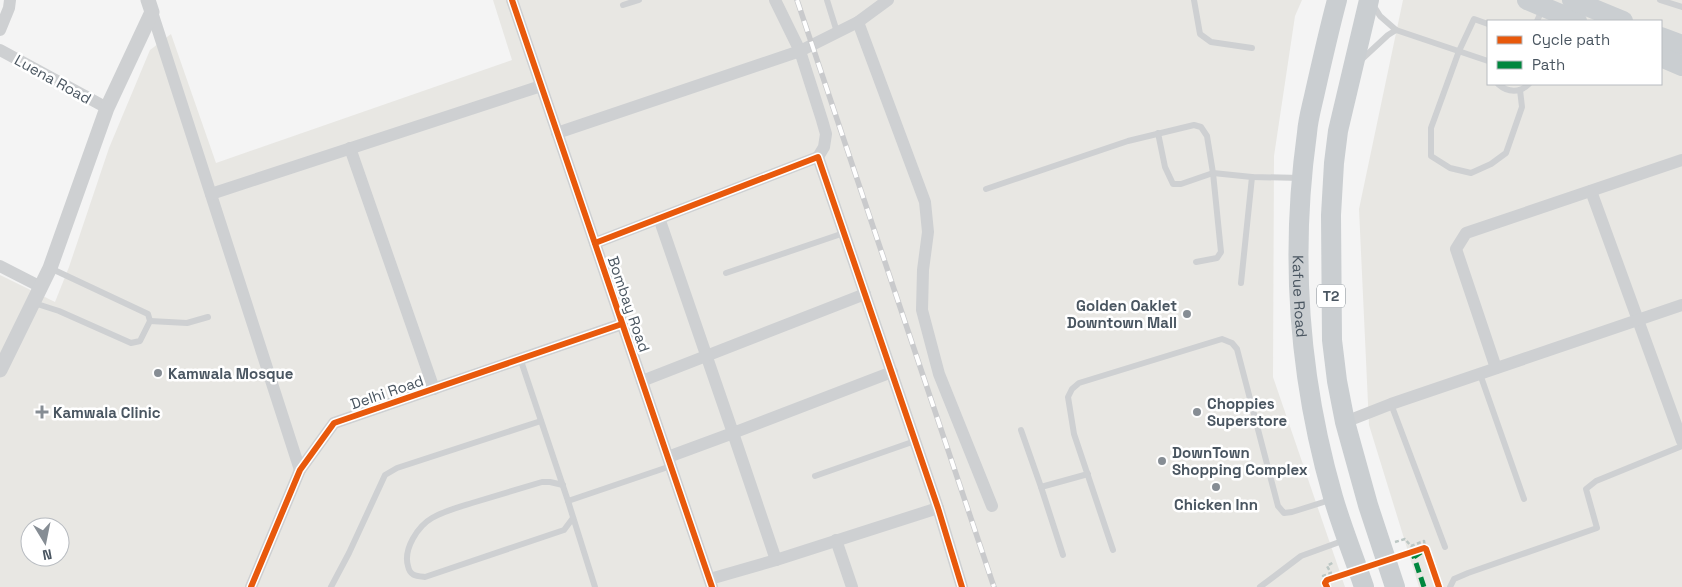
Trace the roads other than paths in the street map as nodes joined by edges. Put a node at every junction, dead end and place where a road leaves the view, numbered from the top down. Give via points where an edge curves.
1 (10, 0) edge
2 (512, 0) edge
3 (639, 0) edge
4 (775, 0) edge
5 (827, 0) edge
6 (888, 0) edge
7 (1194, 0) edge
8 (1338, 0) edge
9 (1370, 0) edge
10 (1572, 0) edge
11 (1660, 0) edge
12 (623, 5) dead end
13 (150, 6) edge
14 (1539, 7) edge
15 (1682, 7) edge
16 (1574, 20) edge
17 (1621, 20) edge
18 (858, 22) junction
19 (1487, 24) edge
20 (0, 30) edge
21 (1396, 30) junction
22 (837, 32) junction
23 (1662, 37) edge
24 (1682, 46) edge
25 (1252, 48) dead end
26 (0, 50) edge
27 (800, 51) junction
28 (1458, 51) junction
29 (1662, 57) edge
30 (1487, 61) edge
31 (1682, 66) edge
32 (1352, 69) junction
33 (1500, 85) edge
34 (1528, 85) edge
35 (541, 86) junction
36 (1520, 90) junction
37 (107, 108) junction
38 (557, 133) junction
39 (1158, 133) junction
40 (350, 148) junction
41 (818, 156) junction
42 (1682, 160) edge
43 (1213, 173) junction
44 (1252, 177) junction
45 (1303, 178) junction
46 (986, 188) dead end
47 (1591, 191) junction
48 (211, 194) junction
49 (658, 218) junction
50 (844, 233) junction
51 (595, 243) junction
52 (1196, 262) dead end
53 (0, 266) edge
54 (50, 268) junction
55 (726, 273) dead end
56 (1241, 284) dead end
57 (40, 287) junction
58 (865, 294) junction
59 (33, 302) junction
60 (1682, 305) edge
61 (208, 317) dead end
62 (1637, 320) junction
63 (150, 321) junction
64 (622, 324) junction
65 (706, 356) junction
66 (520, 358) junction
67 (1496, 368) junction
68 (0, 370) edge
69 (892, 372) junction
70 (1480, 374) junction
71 (642, 381) junction
72 (434, 389) junction
73 (1391, 404) junction
74 (541, 421) junction
75 (1345, 422) junction
76 (1021, 430) dead end
77 (733, 433) junction
78 (1682, 441) edge
79 (915, 442) junction
80 (1682, 446) edge
81 (669, 462) junction
82 (300, 470) junction
83 (1088, 474) junction
84 (815, 476) dead end
85 (563, 485) junction
86 (1042, 488) junction
87 (1334, 499) junction
88 (1524, 499) dead end
89 (568, 501) junction
90 (992, 506) dead end
91 (938, 508) junction
92 (574, 518) junction
93 (1348, 538) junction
94 (836, 540) junction
95 (1445, 547) dead end
96 (1113, 550) dead end
97 (1063, 555) dead end
98 (776, 560) junction
99 (711, 583) edge
100 (251, 587) edge
101 (331, 587) edge
102 (595, 587) edge
103 (852, 587) edge
104 (962, 587) edge
105 (1260, 587) edge
106 (1364, 587) edge
107 (1394, 587) edge
108 (1450, 587) edge

1 - 20 street
2 - 35 street, Bombay Road
3 - 12 lane
4 - 27 street
5 - 22 lane
6 - 18 street
7 - 25 lane via 1200,34 1211,42
8 - 45 main road, Kafue Road / T2 via 1307,132
9 - 21 lane via 1380,16
9 - 32 main road, Kafue Road / T2
10 - 17 main road
11 - 15 lane
13 - 37 street
13 - 48 street
14 - 16 main road
18 - 22 street
18 - 90 street via 925,202 928,232 922,310 938,374
19 - 28 lane via 1474,19
21 - 28 lane
21 - 32 lane
22 - 27 street
23 - 24 main road
26 - 37 street, Luena Road
27 - 38 street
27 - 41 street via 826,134 824,147
28 - 30 lane
28 - 36 lane via 1431,128 1431,156 1450,168 1471,173 1506,153 1522,107
29 - 31 main road
32 - 75 main road, Kafue Road / T2 via 1338,131 1331,216 1332,340
33 - 36 lane via 1508,90
34 - 36 lane
35 - 38 street, Bombay Road
35 - 40 street
37 - 54 street
38 - 51 street, Bombay Road
39 - 43 lane via 1194,125 1201,127 1207,136
39 - 43 lane via 1165,168 1172,184
39 - 46 lane
40 - 48 street
40 - 72 street
41 - 49 street
41 - 50 street
42 - 47 street
43 - 44 lane
43 - 52 lane via 1221,252 1217,258
44 - 45 lane
44 - 56 lane
45 - 87 main road, Kafue Road / T2 via 1298,244 1302,345
47 - 62 street
47 - 67 street via 1466,233 1456,250
48 - 82 street
49 - 51 street
49 - 65 street
50 - 55 lane
50 - 58 street
51 - 64 street, Bombay Road
53 - 57 street
54 - 57 street
54 - 63 lane via 148,314
57 - 59 street
58 - 65 street
58 - 69 street
59 - 63 lane via 131,343 140,341
59 - 68 street
60 - 62 street
61 - 63 lane via 187,323
62 - 67 street
62 - 78 street
64 - 66 street, Delhi Road
64 - 71 street, Bombay Road
65 - 71 street
65 - 77 street
66 - 72 street, Delhi Road
66 - 74 lane
67 - 70 street
69 - 77 street
69 - 79 street
70 - 73 street
70 - 88 lane
71 - 81 street, Bombay Road
72 - 82 street, Delhi Road via 334,423
73 - 75 street
73 - 95 lane
74 - 85 lane
74 - 101 lane via 397,468 385,476
75 - 107 main road, Kafue Road / T2
76 - 86 lane
77 - 81 street
77 - 98 street
79 - 84 lane
79 - 91 street
80 - 108 lane via 1596,481 1586,489 1598,528 1468,573 1454,579
81 - 89 lane
81 - 99 street, Bombay Road
82 - 100 street, Delhi Road
83 - 86 lane
83 - 87 lane via 1074,434 1068,397 1072,389 1079,383 1222,339 1237,349 1278,506 1284,513 1292,512
83 - 96 lane
85 - 89 lane
85 - 92 lane via 542,482 432,518 419,529 409,548 406,561 409,571 415,576 425,577 564,530
86 - 97 lane
87 - 93 main road, Kafue Road / T2
89 - 92 lane
91 - 94 street
91 - 104 street
92 - 102 lane
93 - 105 lane via 1301,556
93 - 106 main road, Kafue Road / T2
94 - 98 street
94 - 103 street
98 - 99 street

